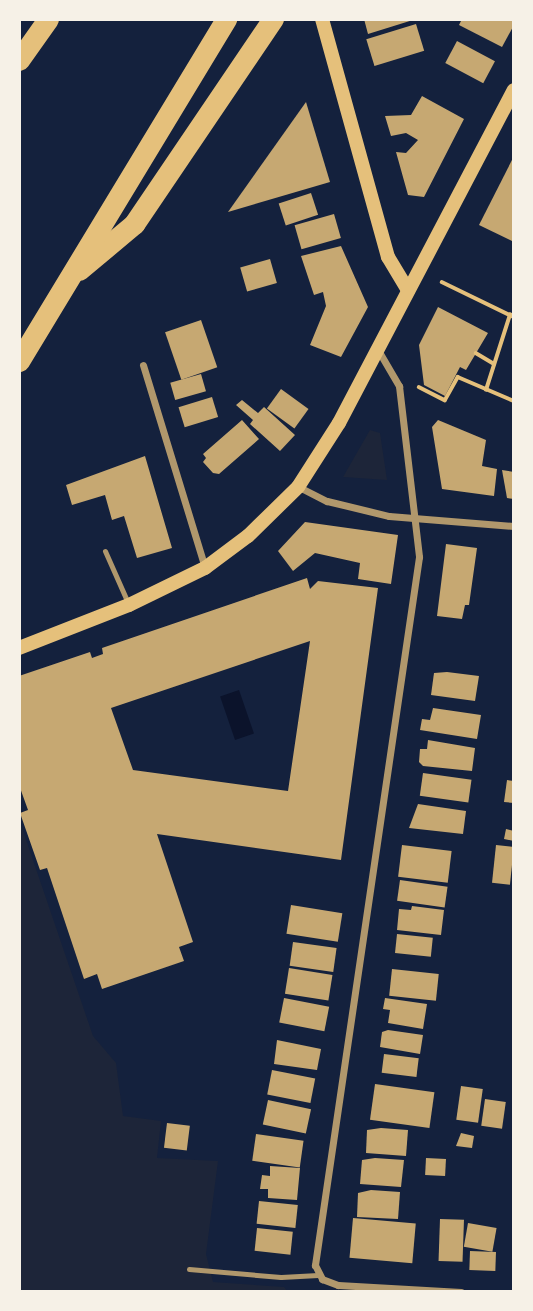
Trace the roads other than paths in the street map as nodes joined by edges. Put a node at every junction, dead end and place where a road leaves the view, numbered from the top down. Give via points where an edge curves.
1 (48, 19) edge
2 (226, 19) edge
3 (273, 19) edge
4 (322, 19) edge
5 (19, 60) edge
6 (514, 90) edge
7 (71, 275) junction
8 (408, 290) junction
9 (377, 350) junction
10 (19, 361) edge
11 (143, 365) dead end
12 (298, 487) junction
13 (417, 517) junction
14 (514, 526) edge
15 (105, 551) dead end
16 (205, 568) junction
17 (129, 605) junction
18 (19, 648) edge
19 (189, 1269) dead end
20 (318, 1275) junction
21 (336, 1288) edge
22 (461, 1292) edge

1 - 5 highway
2 - 7 highway
3 - 7 highway via 134,224
4 - 8 main road via 388,257
6 - 8 main road
7 - 10 highway
8 - 9 main road
9 - 12 main road via 339,423
9 - 13 street via 399,386
11 - 16 street
12 - 13 street via 338,504
12 - 16 main road via 248,536
13 - 14 street
13 - 20 street via 419,557 315,1265
15 - 17 lane
16 - 17 main road
17 - 18 main road
19 - 20 lane via 281,1277
20 - 21 street
21 - 22 street

